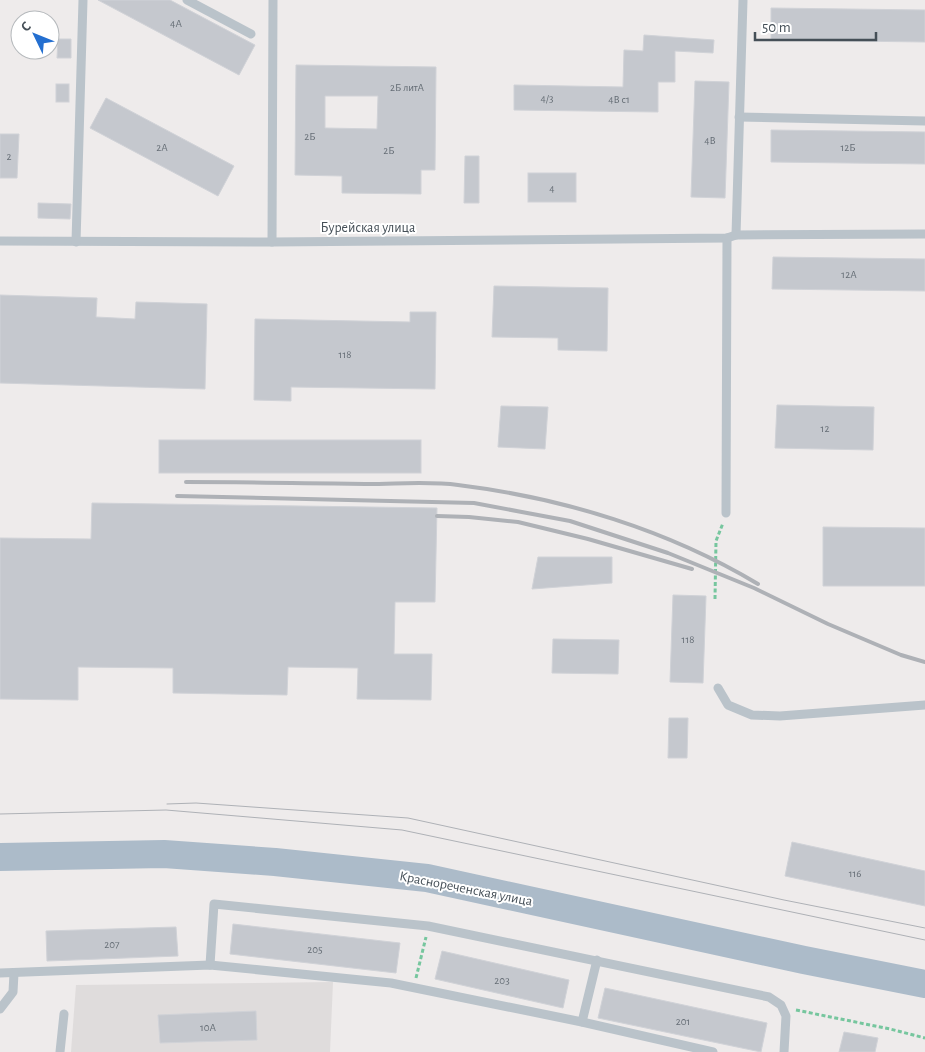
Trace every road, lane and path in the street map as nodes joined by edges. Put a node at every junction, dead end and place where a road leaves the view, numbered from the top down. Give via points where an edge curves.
1 (83, 0) edge
2 (187, 0) edge
3 (273, 0) edge
4 (743, 0) edge
5 (251, 34) dead end
6 (739, 117) junction
7 (925, 121) edge
8 (925, 234) edge
9 (731, 237) junction
10 (0, 241) edge
11 (76, 242) junction
12 (272, 242) junction
13 (726, 513) joint
14 (715, 599) dead end
15 (718, 688) dead end
16 (925, 705) edge
17 (0, 857) edge
18 (428, 926) junction
19 (597, 960) junction
20 (210, 966) junction
21 (0, 973) edge
22 (14, 973) junction
23 (925, 984) edge
24 (414, 988) junction
25 (0, 1009) edge
26 (788, 1010) dead end
27 (64, 1014) dead end
28 (582, 1022) junction
29 (925, 1038) edge
30 (60, 1052) edge
31 (712, 1052) edge
32 (784, 1052) edge

1 - 11 lane
2 - 5 lane
3 - 12 lane
4 - 6 lane
6 - 7 lane
6 - 9 lane
8 - 9 lane, Бурейская улица
9 - 12 lane, Бурейская улица
9 - 13 lane
10 - 11 lane, Бурейская улица
11 - 12 lane, Бурейская улица
13 - 14 path via 716,542
15 - 16 lane via 728,705 752,715 780,716
17 - 23 main road, Краснореченская улица via 164,854 427,878
18 - 19 lane
18 - 20 lane via 214,904
18 - 24 path
19 - 28 lane
19 - 32 lane via 769,998 781,1005 786,1016
20 - 22 lane
20 - 24 lane via 391,983
21 - 22 lane
22 - 25 lane via 12,992
24 - 28 lane
26 - 29 path via 804,1010
27 - 30 lane
28 - 31 lane

